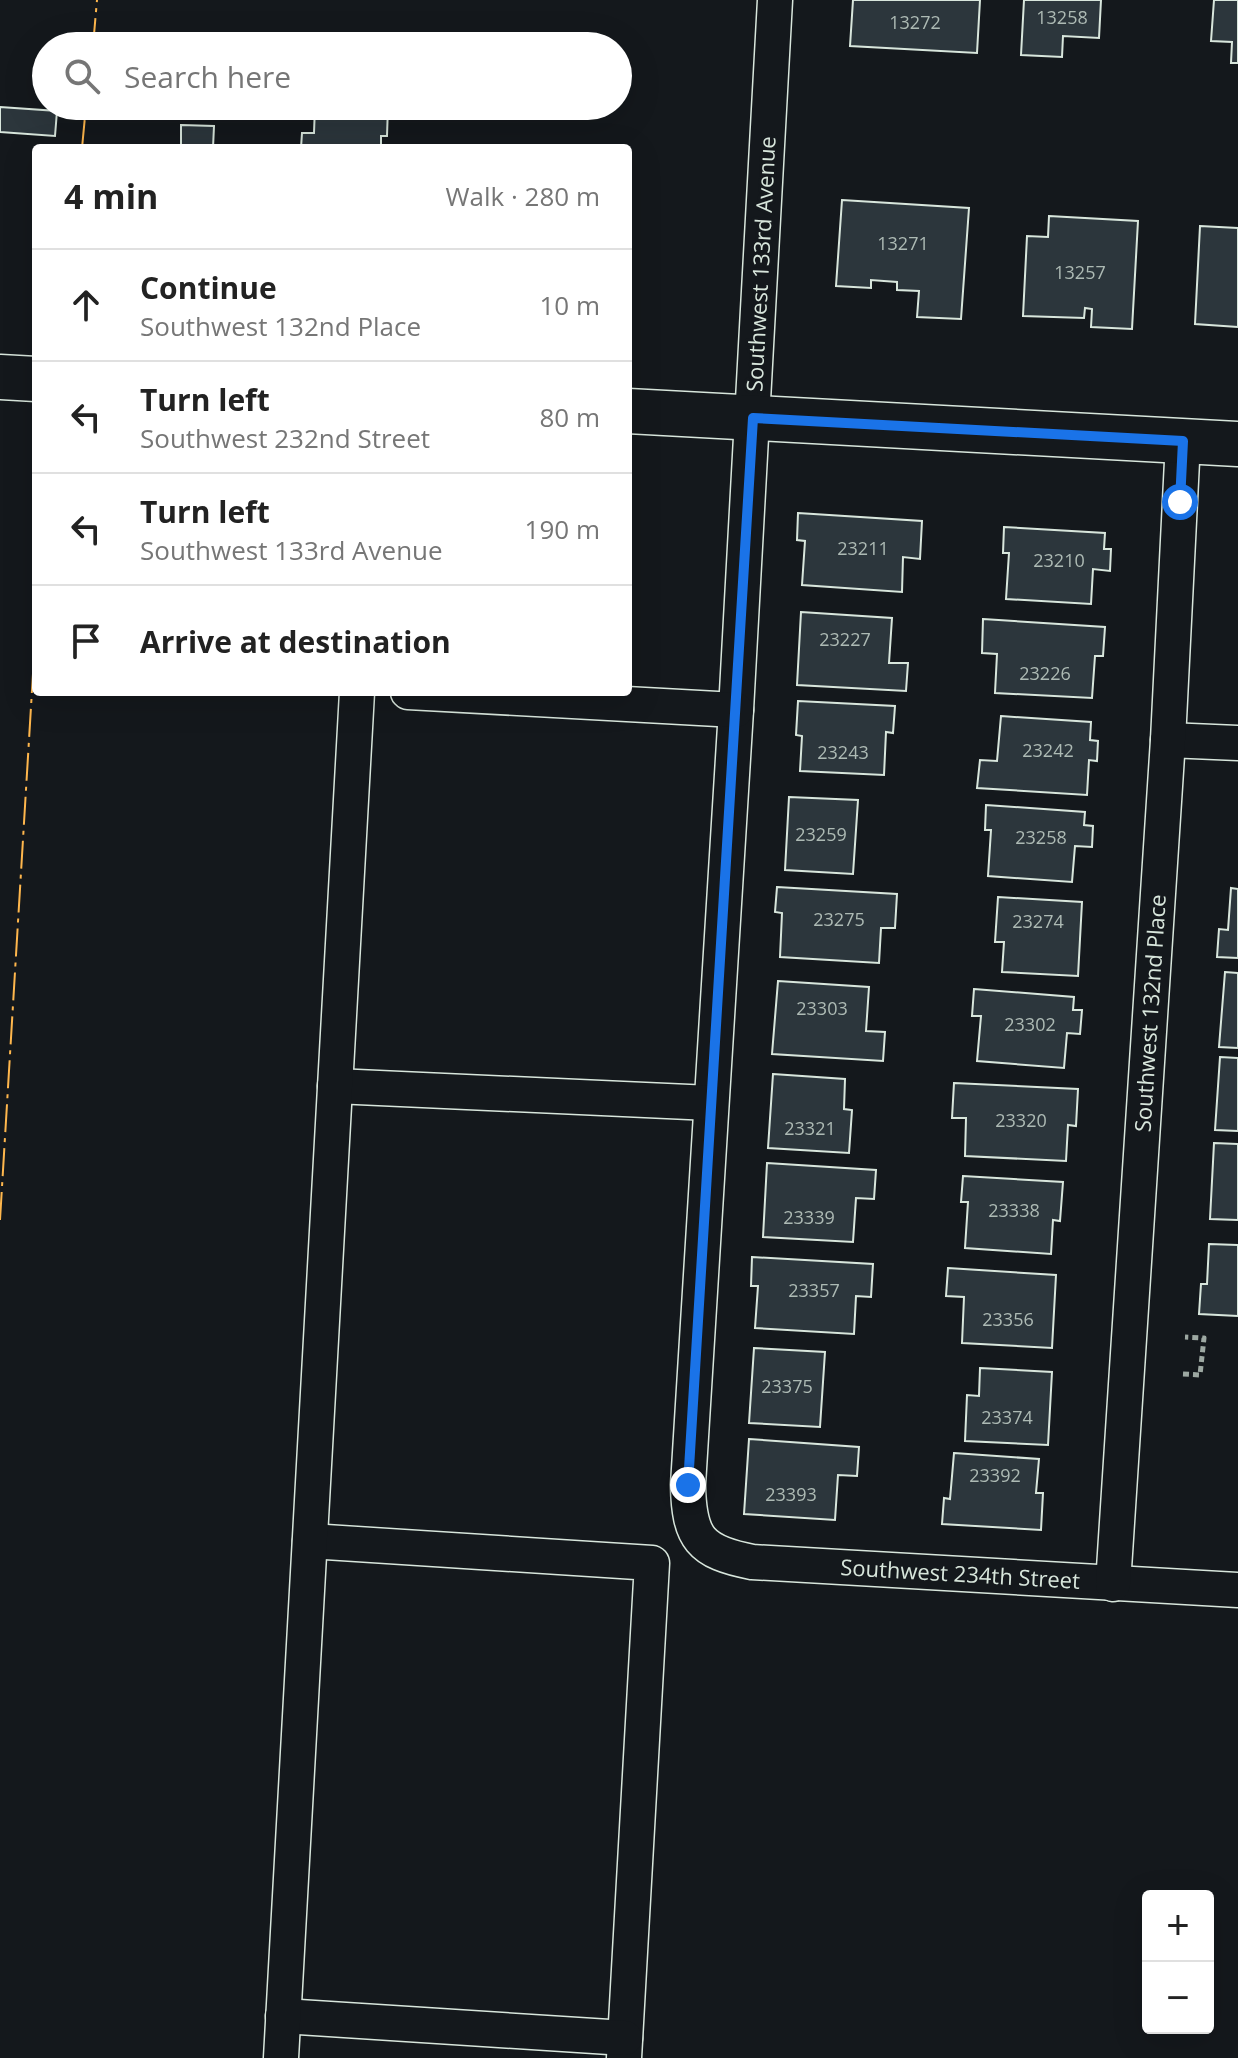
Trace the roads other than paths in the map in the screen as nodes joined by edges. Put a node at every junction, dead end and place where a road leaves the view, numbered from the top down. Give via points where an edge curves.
1 (775, 0) edge
2 (0, 377) edge
3 (32, 379) edge
4 (632, 411) edge
5 (753, 418) junction
6 (1183, 441) junction
7 (1238, 444) edge
8 (357, 696) edge
9 (481, 696) edge
10 (736, 710) junction
11 (1168, 740) junction
12 (1238, 743) edge
13 (335, 1086) junction
14 (711, 1103) junction
15 (694, 1532) junction
16 (310, 1541) junction
17 (652, 1563) junction
18 (1113, 1584) junction
19 (1238, 1590) edge
20 (283, 2016) junction
21 (625, 2048) edge
22 (281, 2058) edge

1 - 5 street, Southwest 133rd Avenue
2 - 3 street
4 - 5 street
5 - 6 street
5 - 10 street, Southwest 133rd Avenue
6 - 7 street
6 - 11 street, Southwest 132nd Place
8 - 13 street
9 - 10 street
10 - 14 street, Southwest 133rd Avenue
11 - 12 street
11 - 18 street, Southwest 132nd Place
13 - 14 street
13 - 16 street
14 - 15 street, Southwest 133rd Avenue via 688,1485
15 - 17 street
15 - 18 street, Southwest 234th Street via 707,1548 752,1562
16 - 17 street
16 - 20 street
17 - 21 street
18 - 19 street, Southwest 234th Street
20 - 21 street
20 - 22 street

